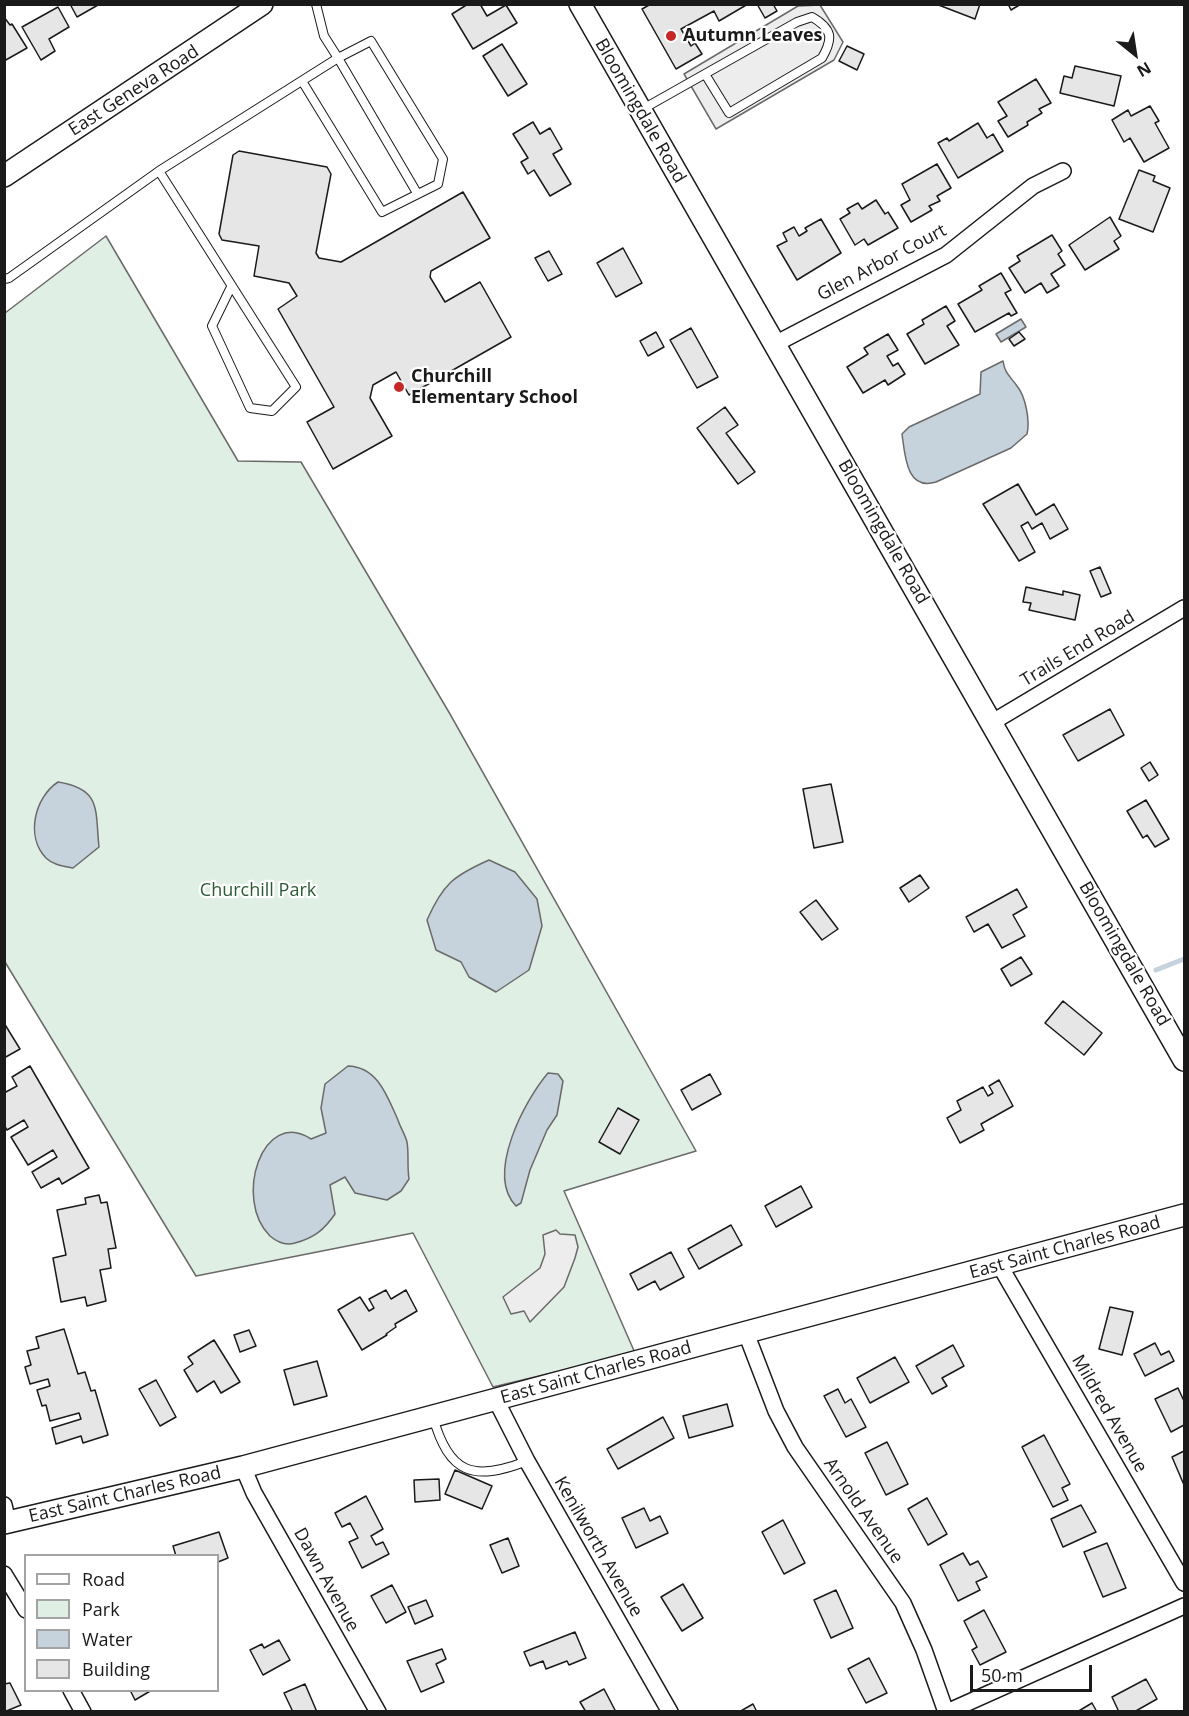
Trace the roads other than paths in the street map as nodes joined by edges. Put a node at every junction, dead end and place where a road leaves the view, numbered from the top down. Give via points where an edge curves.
1 (262, 4) edge
2 (316, 4) edge
3 (580, 4) edge
4 (338, 58) junction
5 (705, 74) junction
6 (302, 81) junction
7 (640, 110) junction
8 (159, 171) junction
9 (1063, 171) dead end
10 (4, 176) edge
11 (417, 194) junction
12 (4, 279) edge
13 (231, 287) junction
14 (775, 344) junction
15 (1185, 608) edge
16 (990, 723) junction
17 (1185, 1060) edge
18 (1185, 1215) edge
19 (1000, 1266) junction
20 (746, 1333) junction
21 (496, 1400) junction
22 (433, 1416) junction
23 (527, 1461) junction
24 (243, 1467) junction
25 (6, 1517) edge
26 (4, 1574) edge
27 (1185, 1582) edge
28 (1185, 1606) edge
29 (24, 1607) edge
30 (72, 1692) edge
31 (83, 1712) edge
32 (378, 1712) edge
33 (670, 1712) edge
34 (946, 1712) edge

1 - 10 street, East Geneva Road
2 - 4 lane via 324,36
3 - 7 street, Bloomingdale Road
4 - 6 lane
4 - 11 lane
4 - 11 lane via 370,41 443,159 438,184
5 - 5 lane via 812,17 822,22 830,34 830,45 822,58 729,113
5 - 7 lane
6 - 8 lane
6 - 11 lane via 382,212
7 - 14 street, Bloomingdale Road
8 - 12 lane
8 - 13 lane
9 - 14 street, Glen Arbor Court via 1033,186 946,255
13 - 13 lane via 296,387 272,411 250,408 212,326
14 - 16 street, Bloomingdale Road
15 - 16 street, Trails End Road
16 - 17 street, Bloomingdale Road
18 - 19 street, East Saint Charles Road
19 - 20 street, East Saint Charles Road
19 - 27 street, Mildred Avenue
20 - 21 street, East Saint Charles Road
20 - 34 street, Arnold Avenue via 790,1438 903,1603
21 - 22 street, East Saint Charles Road
21 - 23 street, Kenilworth Avenue
22 - 23 lane via 440,1442 451,1459 465,1467 483,1474
22 - 24 street, East Saint Charles Road
23 - 33 street, Kenilworth Avenue
24 - 25 street, East Saint Charles Road
24 - 32 street, Dawn Avenue
26 - 29 street
28 - 34 street
30 - 31 street

